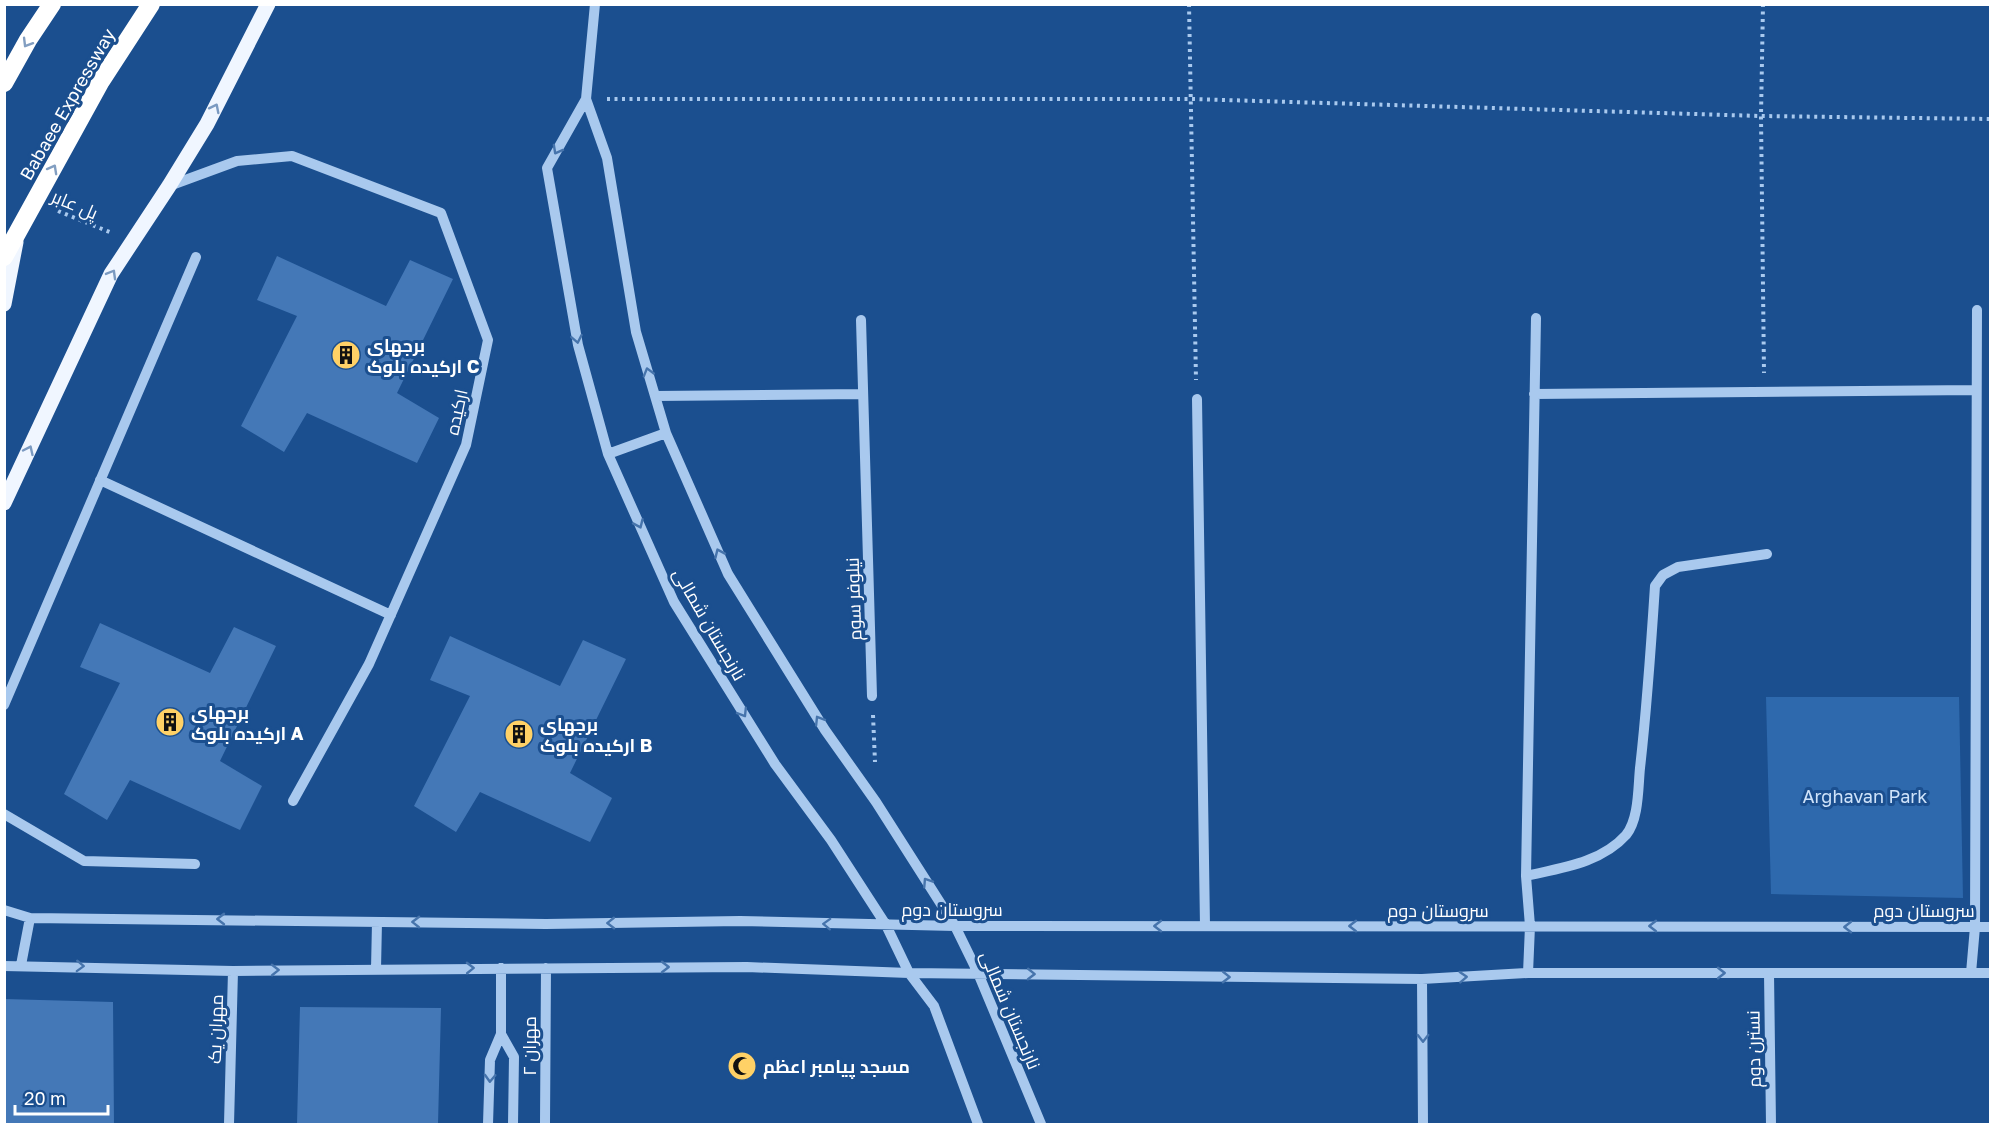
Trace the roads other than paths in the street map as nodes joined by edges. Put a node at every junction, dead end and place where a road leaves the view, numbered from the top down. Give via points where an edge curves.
1 (52, 4) edge
2 (151, 4) edge
3 (268, 4) edge
4 (595, 4) edge
5 (4, 83) edge
6 (586, 99) junction
7 (169, 186) junction
8 (17, 234) junction
9 (4, 257) edge
10 (196, 257) dead end
11 (4, 304) edge
12 (1977, 310) dead end
13 (1536, 318) dead end
14 (861, 320) dead end
15 (1976, 390) junction
16 (863, 394) junction
17 (1534, 394) junction
18 (655, 396) junction
19 (1197, 399) road end
20 (666, 433) junction
21 (608, 454) junction
22 (100, 480) junction
23 (4, 503) edge
24 (1767, 554) dead end
25 (391, 615) junction
26 (872, 696) road end
27 (4, 705) edge
28 (293, 801) dead end
29 (4, 814) edge
30 (195, 864) dead end
31 (1526, 876) junction
32 (4, 910) edge
33 (30, 918) junction
34 (376, 922) junction
35 (886, 925) junction
36 (955, 926) junction
37 (1205, 926) junction
38 (1530, 926) junction
39 (1975, 927) junction
40 (1990, 927) edge
41 (21, 965) junction
42 (4, 966) edge
43 (501, 968) junction
44 (546, 968) junction
45 (376, 969) junction
46 (233, 971) junction
47 (909, 973) junction
48 (1769, 973) junction
49 (1971, 973) junction
50 (1990, 973) edge
51 (978, 974) junction
52 (1528, 974) junction
53 (1422, 979) junction
54 (501, 1034) junction
55 (229, 1125) edge
56 (488, 1125) edge
57 (513, 1125) edge
58 (545, 1125) edge
59 (978, 1125) edge
60 (1041, 1125) edge
61 (1423, 1125) edge
62 (1771, 1125) edge

1 -> 5 highway
8 -> 2 highway, Babaee Expressway via 101,81
7 -> 3 main road via 207,124
4 - 6 street, نارنجستان شمالی
18 -> 6 street, نارنجستان شمالی via 636,332 606,158
6 -> 21 street, نارنجستان شمالی via 547,168 578,345
23 -> 7 main road via 111,274
7 - 25 street, ارکیده via 237,161 292,156 441,213 488,340 466,445
8 - 9 highway, Babaee Expressway
8 - 11 main road
10 - 22 street
12 - 15 street
13 - 17 street
14 - 16 street, نیلوفر سوم
15 - 17 street
15 - 39 street
16 - 18 street
16 - 26 street, نیلوفر سوم
17 - 31 street
18 - 20 street, نارنجستان شمالی
19 - 37 street
20 - 21 street
36 -> 20 street, نارنجستان شمالی via 825,730 728,574
21 -> 35 street, نارنجستان شمالی via 674,603 775,764
22 - 25 street
22 - 27 street
24 - 31 street via 1678,567 1663,575 1655,586 1646,718 1634,815 1627,833 1603,854
25 - 28 street, ارکیده via 369,664
29 - 30 street via 84,861
31 - 38 street
32 - 33 street, سروستان دوم
34 -> 33 street, سروستان دوم
33 - 41 street
35 -> 34 street, سروستان دوم via 740,921
34 - 45 street
35 - 36 street, سروستان دوم
35 - 47 street, نارنجستان شمالی
37 -> 36 street, سروستان دوم
36 - 51 street, نارنجستان شمالی
38 -> 37 street, سروستان دوم
39 -> 38 street, سروستان دوم
38 - 52 street
39 - 40 street, سروستان دوم
39 - 49 street
41 - 42 street
41 -> 46 street
43 - 44 street
45 -> 43 street
43 - 54 street
44 -> 47 street via 747,967
44 - 58 street, مهران ۲
46 -> 45 street
46 - 55 street, مهران یک
47 - 51 street
47 - 59 street, نارنجستان شمالی via 934,1006
48 - 49 street
52 -> 48 street
48 - 62 street, نسترن دوم
49 - 50 street
51 -> 53 street
51 - 60 street, نارنجستان شمالی
53 -> 52 street
53 -> 61 street
54 -> 56 street via 490,1060
54 - 57 street via 514,1058

